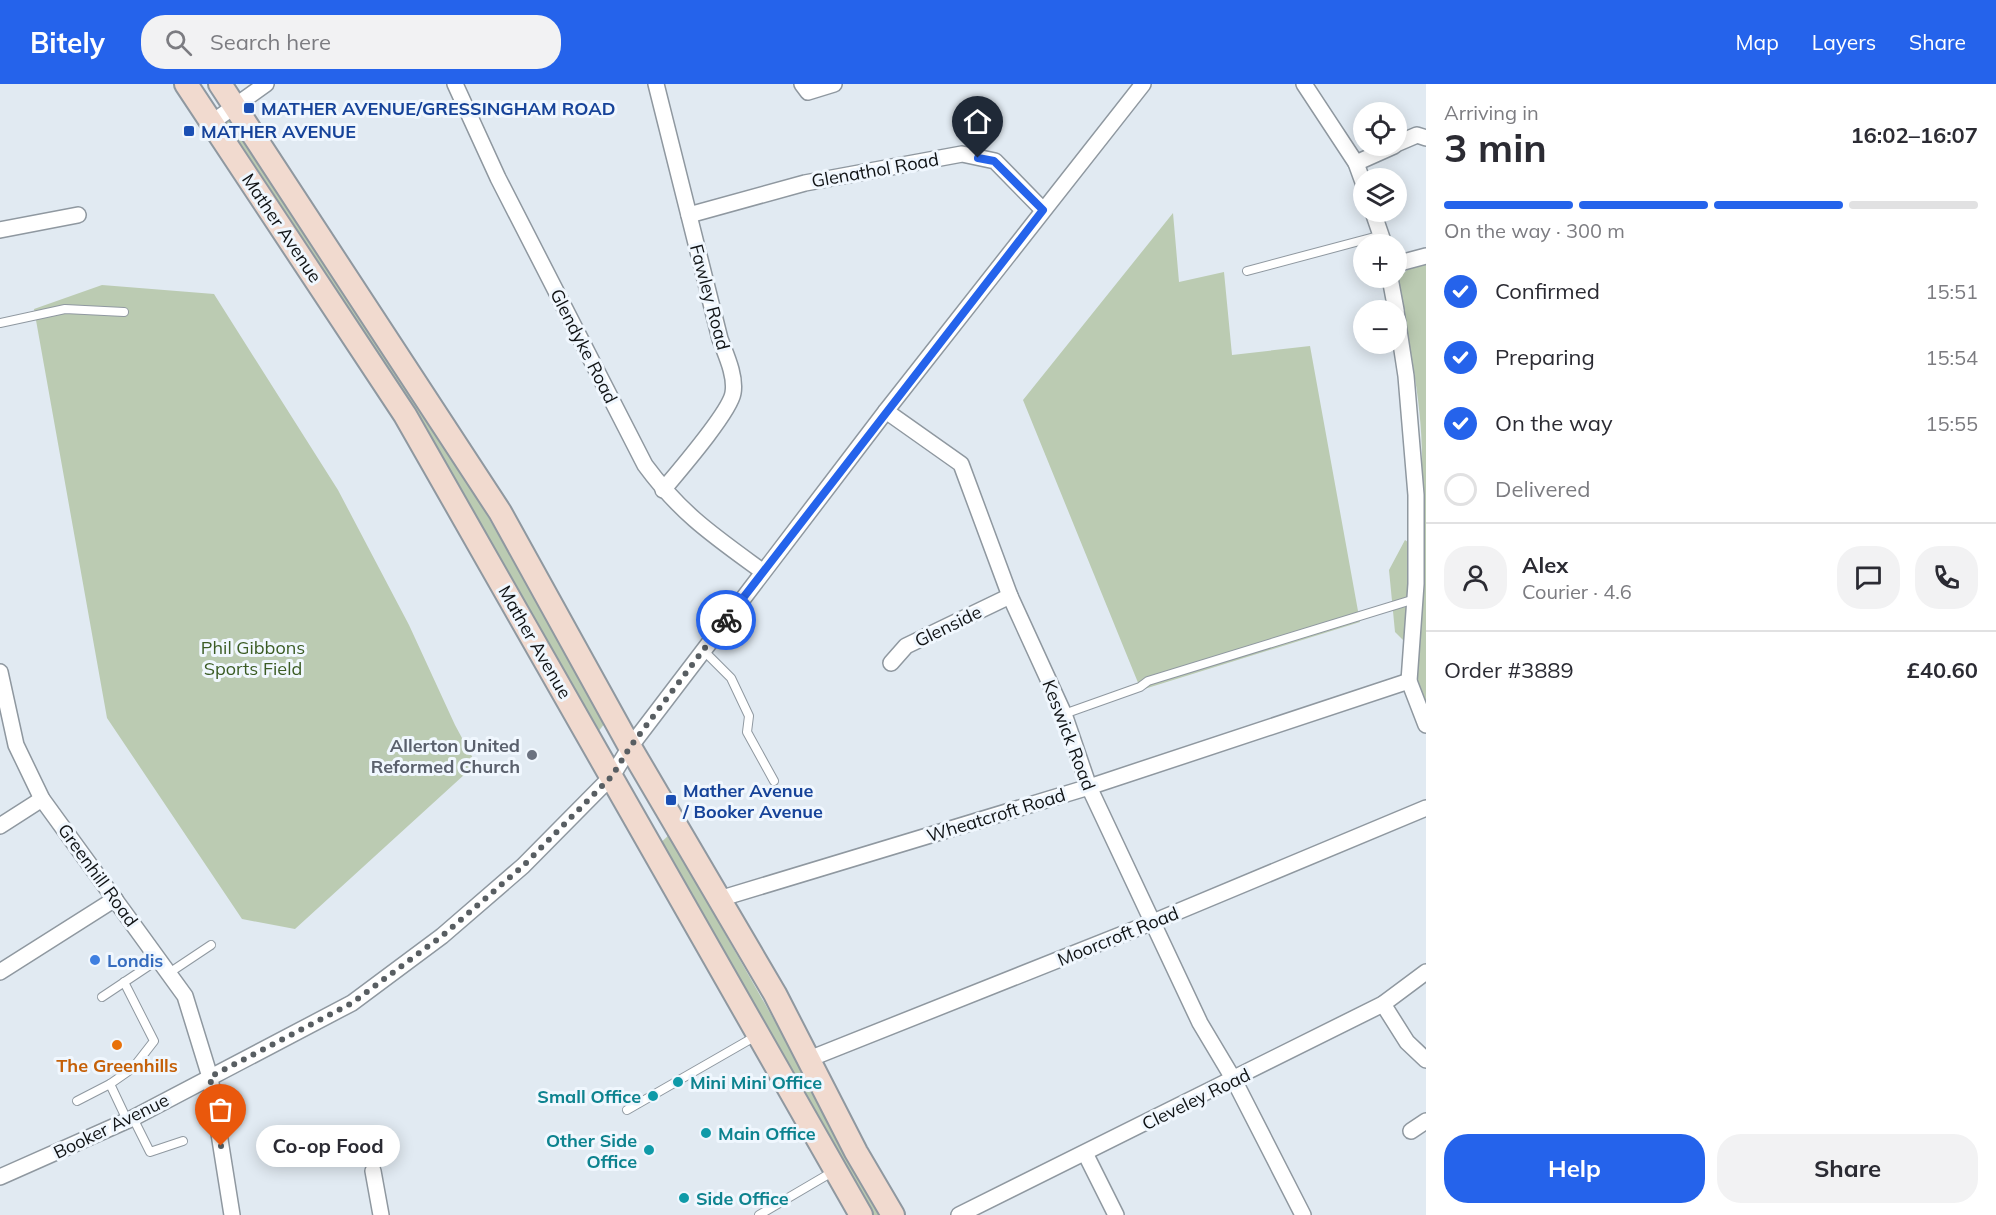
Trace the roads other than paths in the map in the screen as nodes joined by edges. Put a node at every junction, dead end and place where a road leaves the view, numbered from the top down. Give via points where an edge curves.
1 (186, 84) edge
2 (220, 84) edge
3 (266, 84) edge
4 (455, 84) edge
5 (656, 84) edge
6 (802, 84) edge
7 (834, 84) edge
8 (1143, 84) edge
9 (1304, 84) edge
10 (234, 106) junction
11 (211, 123) junction
12 (1426, 138) edge
13 (1407, 140) edge
14 (1372, 156) edge
15 (1356, 164) junction
16 (1358, 168) edge
17 (1043, 210) junction
18 (78, 215) dead end
19 (689, 215) junction
20 (0, 230) edge
21 (1353, 247) edge
22 (1426, 256) edge
23 (1407, 261) edge
24 (1247, 271) dead end
25 (124, 312) dead end
26 (0, 323) edge
27 (1403, 354) edge
28 (886, 411) junction
29 (663, 490) junction
30 (1421, 526) edge
31 (762, 571) junction
32 (1010, 596) junction
33 (1415, 599) junction
34 (703, 650) junction
35 (891, 663) dead end
36 (0, 672) edge
37 (1409, 681) junction
38 (1064, 714) junction
39 (1426, 725) edge
40 (630, 747) junction
41 (612, 776) junction
42 (774, 781) dead end
43 (1089, 787) junction
44 (42, 799) junction
45 (1426, 808) edge
46 (0, 826) edge
47 (718, 898) junction
48 (115, 899) junction
49 (1153, 922) junction
50 (211, 945) dead end
51 (159, 959) junction
52 (0, 972) edge
53 (1426, 972) edge
54 (169, 973) junction
55 (124, 982) junction
56 (102, 997) dead end
57 (1383, 1004) junction
58 (759, 1033) junction
59 (808, 1059) junction
60 (1426, 1060) edge
61 (210, 1077) junction
62 (1234, 1080) junction
63 (110, 1084) junction
64 (76, 1101) dead end
65 (627, 1110) dead end
66 (130, 1119) junction
67 (1426, 1121) edge
68 (1411, 1131) dead end
69 (183, 1141) dead end
70 (1084, 1153) junction
71 (835, 1170) junction
72 (2, 1171) edge
73 (373, 1171) dead end
74 (232, 1215) edge
75 (381, 1215) edge
76 (759, 1215) edge
77 (861, 1215) edge
78 (893, 1215) edge
79 (959, 1215) edge
80 (1116, 1215) edge
81 (1303, 1215) edge

1 - 11 main road, Mather Avenue
2 - 10 main road, Mather Avenue
3 - 10 street
4 - 29 street, Glendyke Road via 498,178 645,465
5 - 19 street, Fawley Road
6 - 7 street via 808,92
8 - 17 street, Booker Avenue
9 - 15 street
10 - 11 street
10 - 40 main road, Mather Avenue via 500,512
11 - 41 main road, Mather Avenue via 405,414
12 - 13 street via 1417,135
14 - 15 street
15 - 16 street
17 - 19 street, Glenathol Road via 994,161 962,154 805,183
17 - 28 street, Booker Avenue
18 - 20 street
19 - 29 street, Fawley Road via 730,368 733,394 712,429
21 - 24 lane
22 - 23 street
25 - 26 lane via 64,309
27 - 30 street
28 - 31 street, Booker Avenue
28 - 32 street, Keswick Road via 961,464
29 - 31 street, Glendyke Road via 692,520
30 - 33 street
31 - 34 street, Booker Avenue
32 - 35 street, Glenside via 906,646
32 - 38 street, Keswick Road
33 - 37 street
33 - 38 lane via 1148,681
34 - 40 street, Booker Avenue
34 - 42 lane via 731,678 749,716 747,732
36 - 44 street, Greenhill Road via 16,745
37 - 39 street
37 - 43 street, Wheatcroft Road
38 - 43 street, Keswick Road
40 - 41 street, Booker Avenue
40 - 47 main road, Mather Avenue
41 - 58 main road, Mather Avenue
41 - 61 street, Booker Avenue via 523,866 352,1003
43 - 47 street, Wheatcroft Road
43 - 49 street, Keswick Road
44 - 46 street
44 - 48 street, Greenhill Road
45 - 49 street, Moorcroft Road
47 - 59 main road, Mather Avenue
48 - 51 street, Greenhill Road
48 - 52 street
49 - 59 street, Moorcroft Road
49 - 62 street, Keswick Road via 1200,1023
50 - 54 lane
51 - 54 street, Greenhill Road
51 - 55 lane
53 - 57 street, Cleveley Road
54 - 61 street, Greenhill Road via 185,996
55 - 56 lane
55 - 63 lane via 154,1041 133,1068
57 - 60 street via 1407,1042
57 - 62 street, Cleveley Road
58 - 65 lane
58 - 71 main road, Mather Avenue
59 - 78 main road, Mather Avenue
61 - 66 street, Booker Avenue
61 - 74 street, Greenhill Road
62 - 70 street, Cleveley Road
62 - 81 street, Keswick Road
63 - 64 lane
63 - 66 lane
66 - 69 lane via 150,1152
66 - 72 street, Booker Avenue
67 - 68 street
70 - 79 street, Cleveley Road
70 - 80 street
71 - 76 lane
71 - 77 main road, Mather Avenue
73 - 75 street

